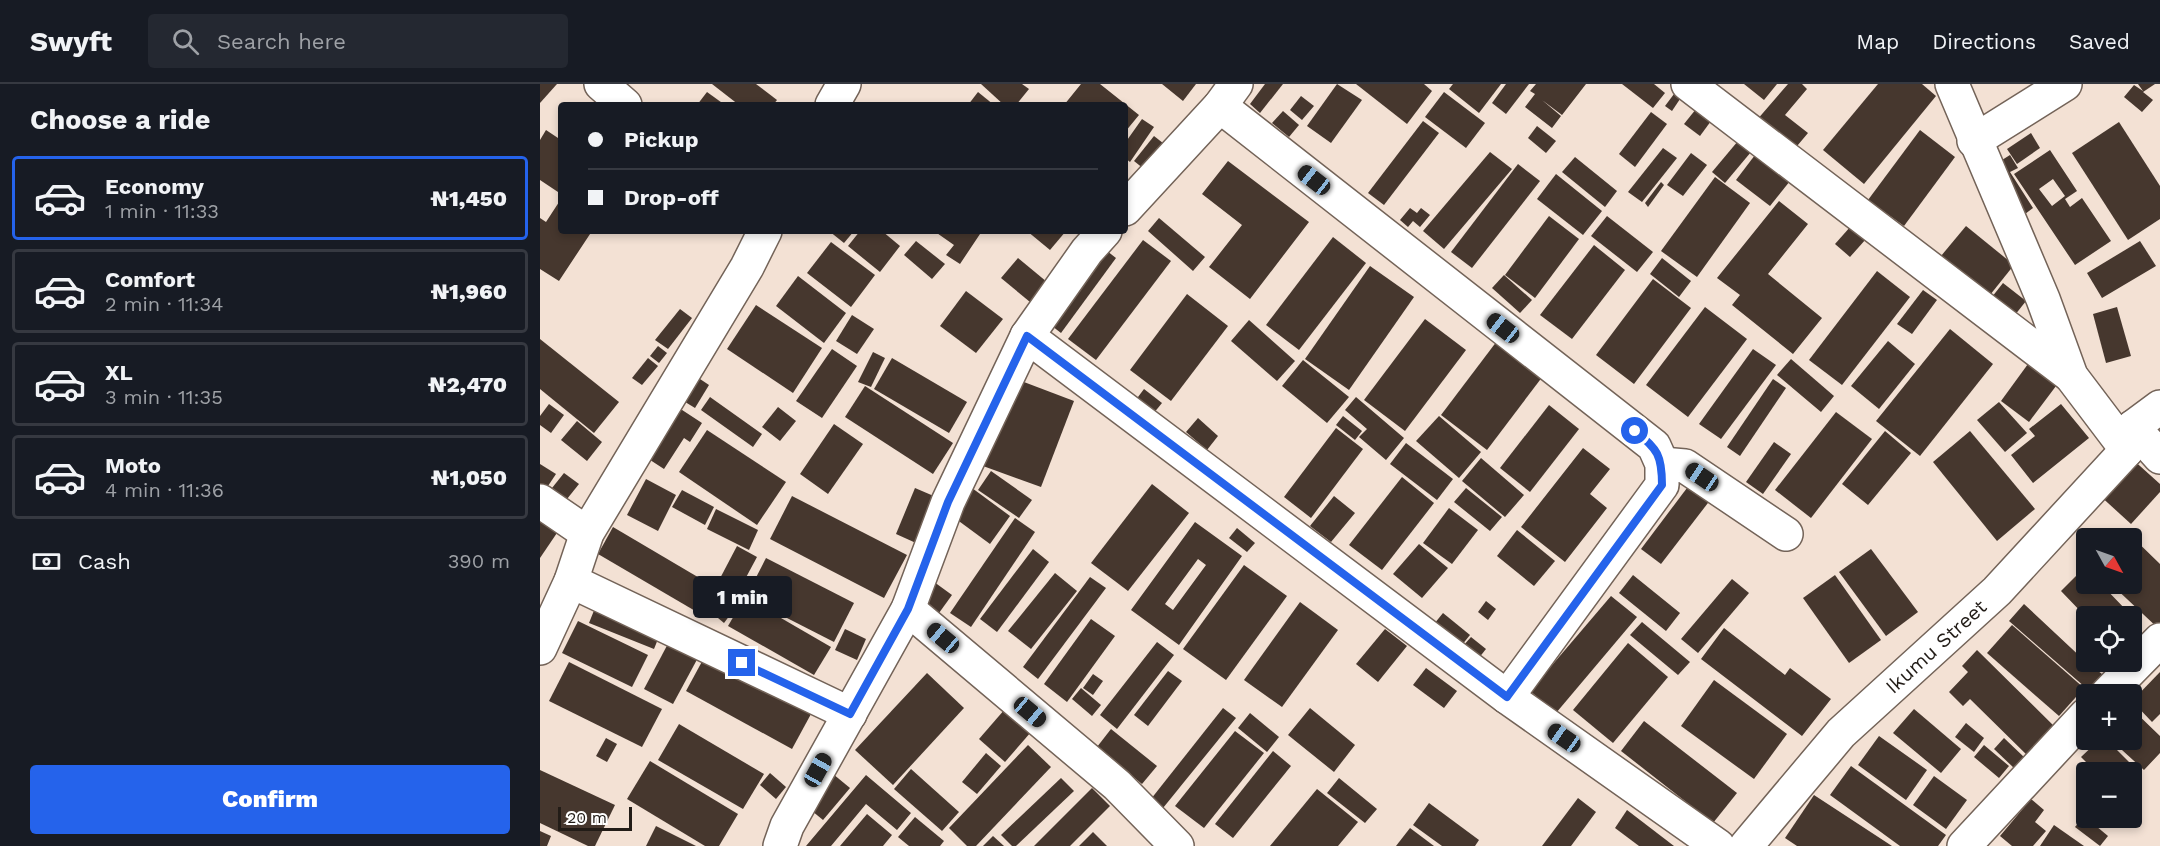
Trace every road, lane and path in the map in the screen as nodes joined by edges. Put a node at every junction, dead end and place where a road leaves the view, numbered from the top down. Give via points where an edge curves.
1 (601, 84) edge
2 (844, 84) edge
3 (1688, 84) edge
4 (1952, 84) edge
5 (2065, 84) edge
6 (1228, 95) edge
7 (622, 102) edge
8 (833, 102) edge
9 (1974, 141) junction
10 (1128, 206) edge
11 (764, 234) edge
12 (1102, 234) edge
13 (1027, 336) junction
14 (2071, 376) junction
15 (2160, 407) edge
16 (2130, 438) junction
17 (2160, 458) edge
18 (1662, 464) junction
19 (540, 501) edge
20 (587, 533) junction
21 (1786, 534) dead end
22 (571, 581) junction
23 (908, 609) junction
24 (2160, 640) edge
25 (540, 648) edge
26 (2117, 684) edge
27 (1507, 697) junction
28 (850, 714) junction
29 (2076, 727) edge
30 (1760, 841) edge
31 (780, 846) edge
32 (1178, 846) edge
33 (1718, 846) edge
34 (1964, 846) edge

1 - 7 street
2 - 8 street
3 - 14 street
4 - 9 street
5 - 9 street
6 - 10 street
6 - 18 street via 1654,446
9 - 14 street via 2043,299
11 - 20 street
12 - 13 street
13 - 23 street via 948,502
13 - 27 street
14 - 16 street
15 - 16 street, Ikumu Street
16 - 17 street
16 - 30 street, Ikumu Street via 1997,591 1841,733
18 - 21 street via 1685,466
18 - 27 street via 1662,485
19 - 20 street
20 - 22 street
22 - 25 street
22 - 28 street
23 - 28 street
23 - 32 street via 1118,785
24 - 26 street
27 - 33 street
28 - 31 street via 787,826
29 - 34 street

